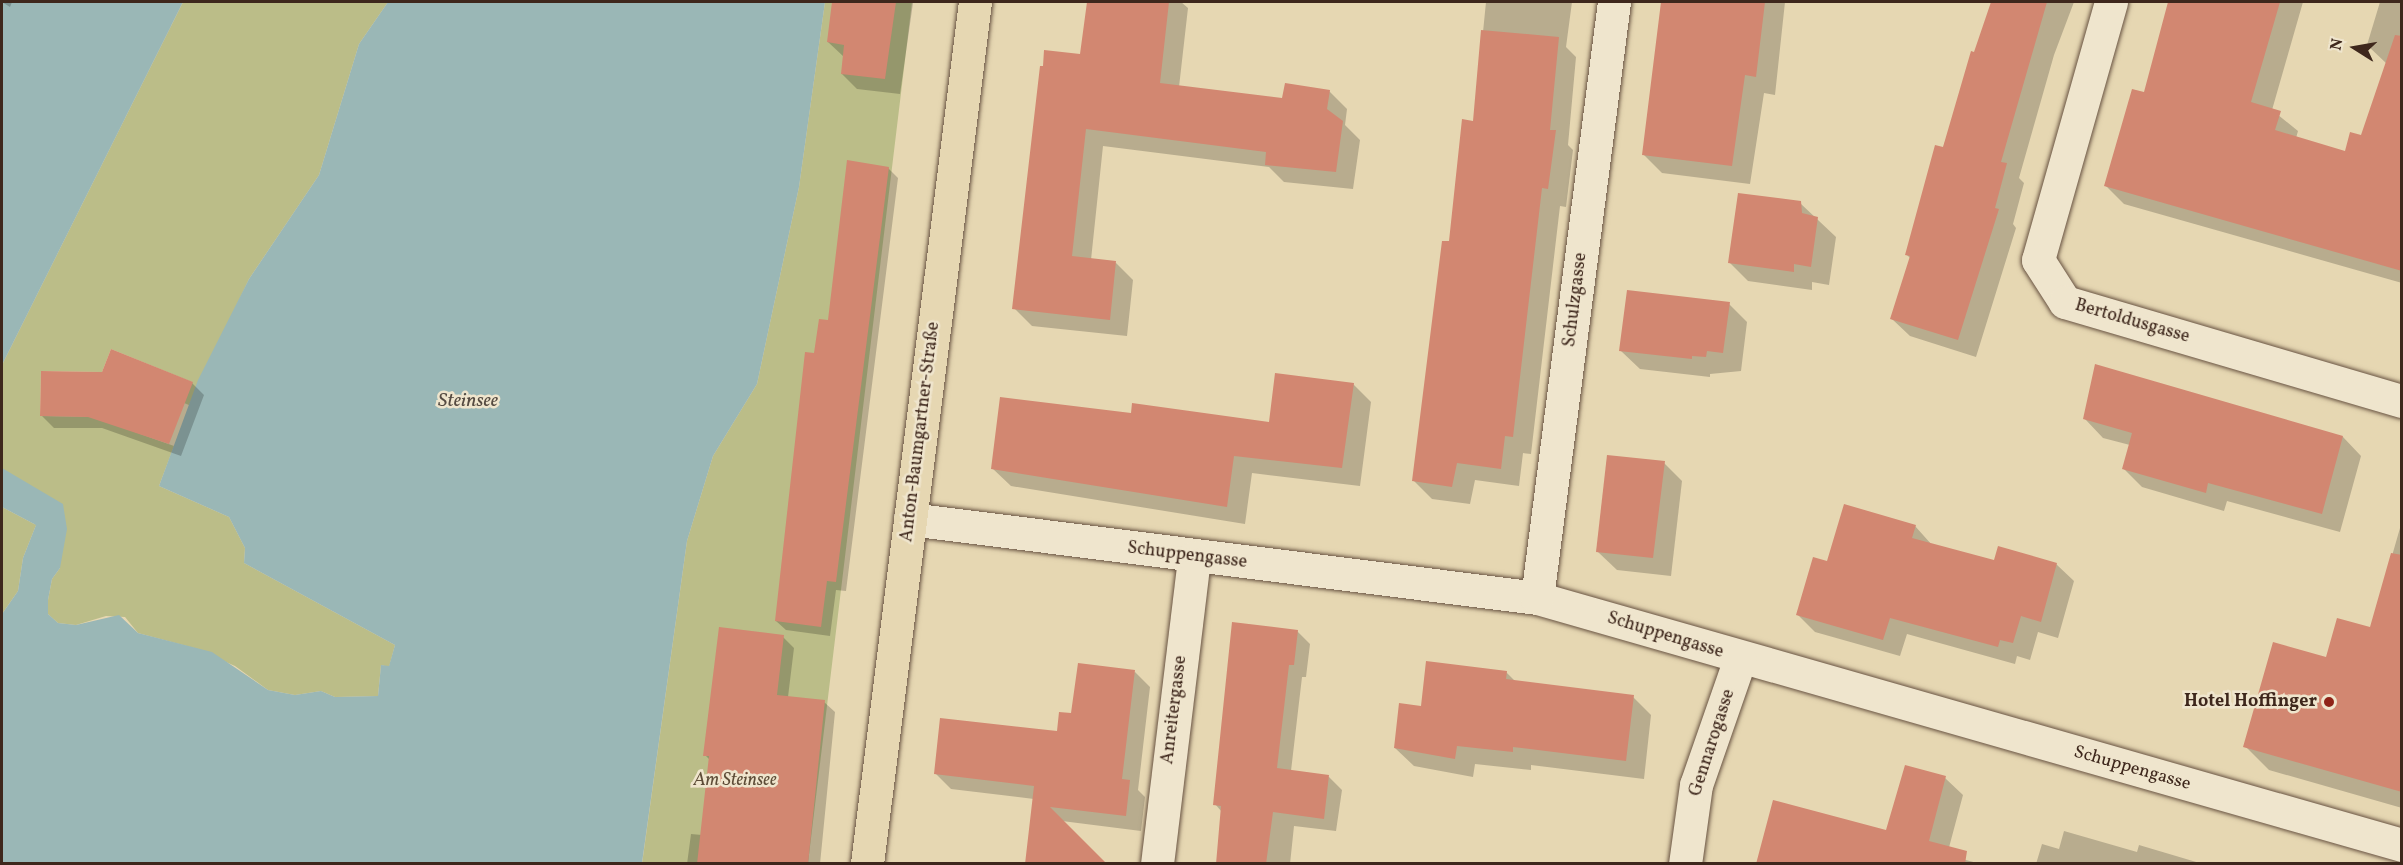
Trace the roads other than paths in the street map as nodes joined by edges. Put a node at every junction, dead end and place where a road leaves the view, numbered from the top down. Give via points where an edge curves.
1 (975, 2) edge
2 (1614, 2) edge
3 (2111, 2) edge
4 (2402, 401) edge
5 (910, 519) junction
6 (1194, 557) junction
7 (1537, 598) junction
8 (1740, 659) junction
9 (2402, 845) edge
10 (867, 864) edge
11 (1156, 864) edge
12 (1685, 864) edge

1 - 5 main road, Anton-Baumgartner-Straße
2 - 7 street, Schulzgasse
3 - 4 street, Bertoldusgasse via 2038,260 2065,303
5 - 6 street, Schuppengasse
5 - 10 main road, Anton-Baumgartner-Straße
6 - 7 street, Schuppengasse
6 - 11 street, Anreitergasse
7 - 8 street, Schuppengasse
8 - 9 street, Schuppengasse
8 - 12 street, Gennarogasse via 1695,785

